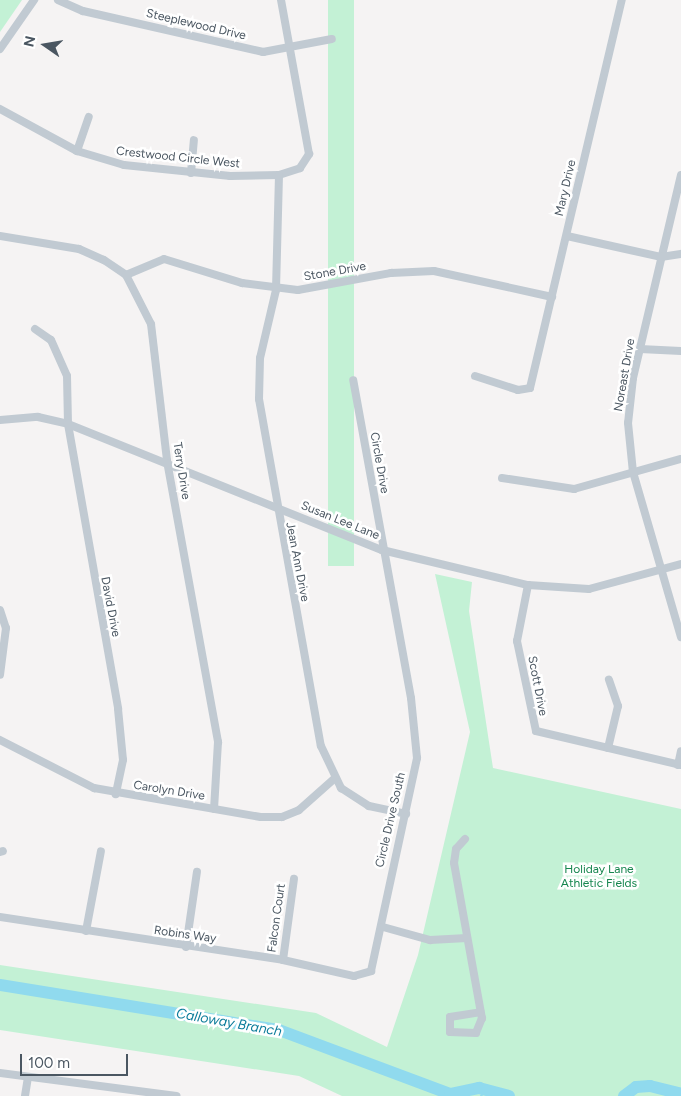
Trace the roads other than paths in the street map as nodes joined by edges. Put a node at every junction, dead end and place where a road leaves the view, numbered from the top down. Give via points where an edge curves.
1 (34, 0) edge
2 (58, 0) edge
3 (281, 0) edge
4 (622, 0) edge
5 (332, 39) dead end
6 (292, 47) junction
7 (0, 49) edge
8 (0, 109) edge
9 (89, 117) dead end
10 (194, 140) dead end
11 (77, 151) junction
12 (191, 173) junction
13 (279, 175) junction
14 (681, 175) edge
15 (0, 236) edge
16 (567, 236) junction
17 (681, 254) edge
18 (661, 257) junction
19 (126, 275) junction
20 (276, 290) junction
21 (552, 297) junction
22 (35, 329) dead end
23 (640, 349) junction
24 (681, 351) edge
25 (475, 376) dead end
26 (353, 380) dead end
27 (0, 420) edge
28 (68, 424) junction
29 (681, 459) edge
30 (167, 461) junction
31 (633, 472) junction
32 (502, 478) dead end
33 (276, 507) junction
34 (382, 550) junction
35 (681, 564) edge
36 (662, 571) junction
37 (528, 585) junction
38 (0, 610) edge
39 (1, 619) edge
40 (681, 637) edge
41 (0, 675) edge
42 (609, 680) dead end
43 (0, 740) edge
44 (608, 748) junction
45 (681, 751) edge
46 (679, 765) edge
47 (334, 780) junction
48 (116, 794) junction
49 (214, 809) junction
50 (406, 814) junction
51 (465, 839) dead end
52 (101, 851) dead end
53 (197, 872) dead end
54 (294, 879) dead end
55 (0, 917) edge
56 (383, 928) junction
57 (86, 931) junction
58 (466, 938) junction
59 (186, 946) junction
60 (283, 960) junction
61 (367, 974) joint
62 (481, 1012) junction
63 (0, 1073) edge
64 (28, 1077) junction
65 (127, 1092) edge
66 (25, 1096) edge
67 (177, 1096) edge

1 - 7 street
2 - 6 street, Steeplewood Drive via 83,11 262,52
3 - 6 street
4 - 16 street, Mary Drive
5 - 6 street, Steeplewood Drive
6 - 13 street, Crestwood Circle West via 308,162
8 - 11 street, Crestwood Circle West
9 - 11 street
10 - 12 street
11 - 12 street, Crestwood Circle West via 124,166
12 - 13 street, Crestwood Circle West
13 - 20 street, Jean Ann Drive
14 - 18 street, Noreast Drive
15 - 19 street, Terry Drive via 79,249
16 - 18 street
16 - 21 street, Mary Drive
17 - 18 street
18 - 23 street, Noreast Drive
19 - 20 street, Stone Drive via 164,259
19 - 30 street, Terry Drive via 139,294 156,341
20 - 21 street, Stone Drive via 434,271
20 - 33 street, Jean Ann Drive via 258,375 261,426
21 - 25 street, Mary Drive via 532,382 526,391
22 - 28 street, David Drive via 51,340 61,357 67,376
23 - 24 street
23 - 31 street, Noreast Drive via 628,422
26 - 34 street, Circle Drive
27 - 28 street, Susan Lee Lane via 38,417
28 - 30 street, Susan Lee Lane
28 - 48 street, David Drive via 118,709 123,760
29 - 31 street
30 - 33 street, Susan Lee Lane
30 - 49 street, Terry Drive via 218,742
31 - 32 street via 574,489
31 - 36 street, Noreast Drive
33 - 34 street, Susan Lee Lane
33 - 47 street, Jean Ann Drive via 321,746
34 - 37 street, Susan Lee Lane
34 - 50 street, Circle Drive South via 416,726 416,758
35 - 36 street, Susan Lee Lane
36 - 37 street, Susan Lee Lane via 589,589
36 - 40 street, Noreast Drive
37 - 44 street, Scott Drive via 517,641 534,728 541,735
38 - 39 street
39 - 41 street via 6,644
42 - 44 street via 618,706
43 - 48 street, Carolyn Drive via 25,749 66,776
44 - 46 street, Scott Drive
45 - 46 street
47 - 49 street, Carolyn Drive via 299,810 282,817
47 - 50 street, Jean Ann Drive via 358,800
48 - 49 street, Carolyn Drive
50 - 56 street, Circle Drive South via 391,868
51 - 58 street via 456,849 454,863
52 - 57 street
53 - 59 street
54 - 60 street, Falcon Court
55 - 57 street, Robins Way
56 - 58 street via 417,937
56 - 61 street, Circle Drive South
57 - 59 street, Robins Way
58 - 62 street
59 - 60 street, Robins Way
60 - 61 street, Robins Way via 354,976
62 - 62 street via 450,1017 450,1032 476,1033 481,1028
63 - 64 street
64 - 65 street
64 - 66 street
65 - 67 street

